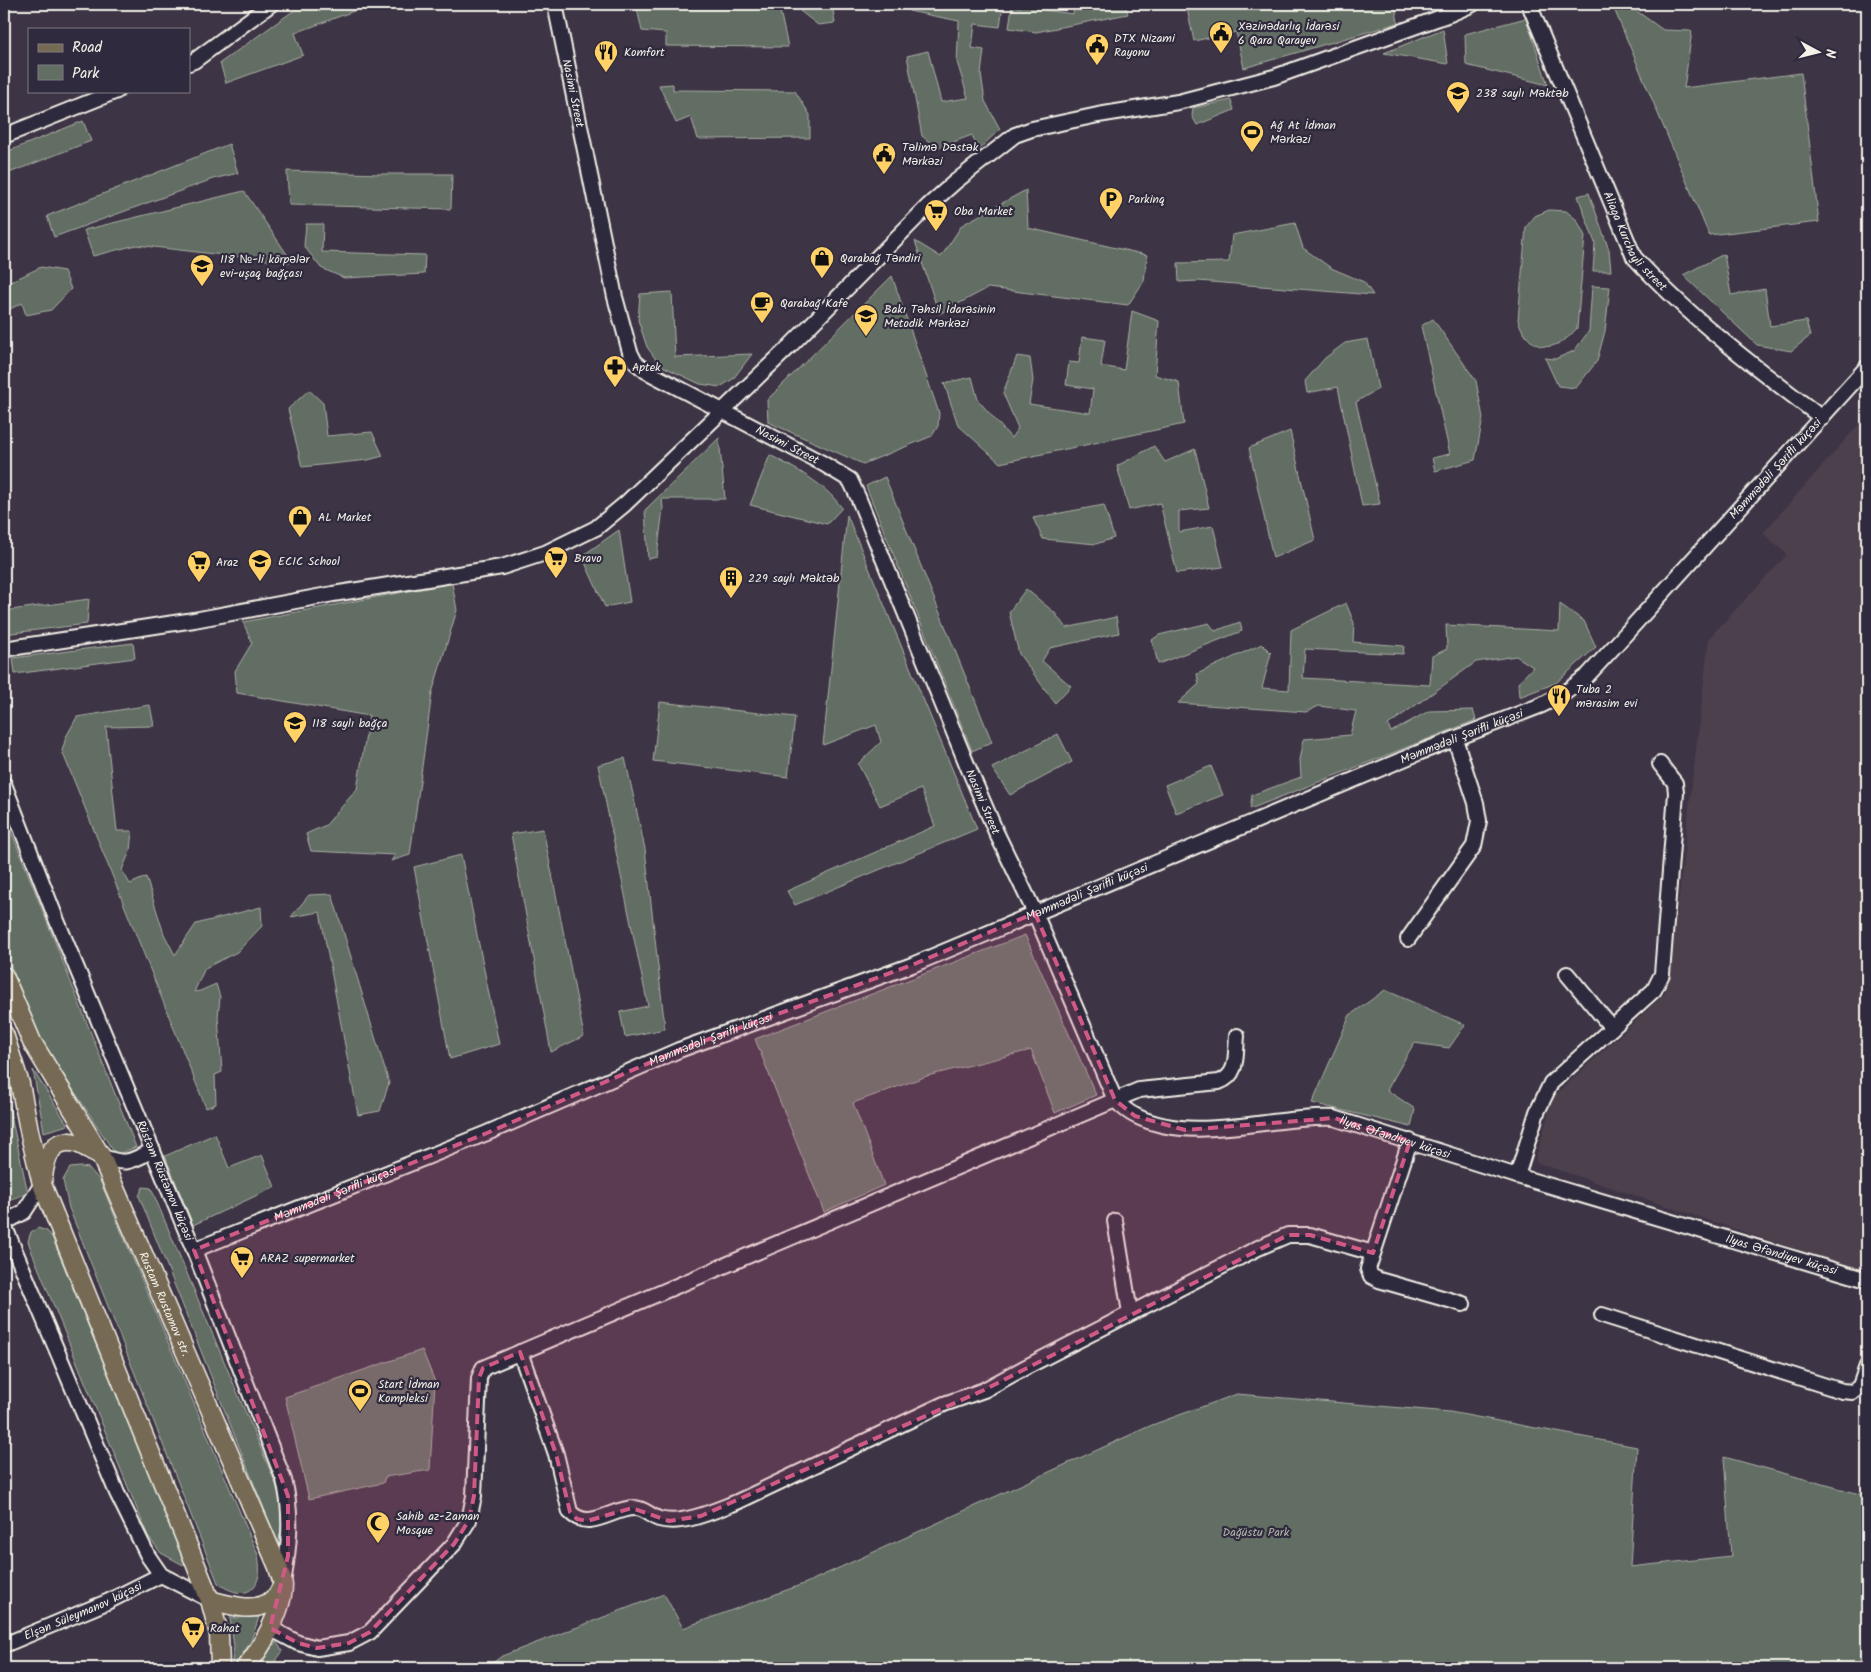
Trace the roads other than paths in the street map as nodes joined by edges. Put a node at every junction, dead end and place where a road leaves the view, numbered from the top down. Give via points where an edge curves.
1 (271, 4) edge
2 (555, 4) edge
3 (1473, 4) edge
4 (1529, 4) edge
5 (190, 62) edge
6 (114, 92) edge
7 (4, 136) edge
8 (1867, 367) edge
9 (721, 411) junction
10 (1822, 418) junction
11 (4, 649) edge
12 (1455, 739) junction
13 (1660, 764) dead end
14 (4, 784) edge
15 (1035, 913) junction
16 (1408, 939) dead end
17 (1567, 974) dead end
18 (4, 976) edge
19 (1612, 1028) junction
20 (4, 1034) edge
21 (1237, 1036) dead end
22 (1115, 1100) junction
23 (1410, 1141) junction
24 (153, 1150) junction
25 (101, 1156) junction
26 (1517, 1176) junction
27 (42, 1184) junction
28 (1115, 1221) dead end
29 (4, 1224) edge
30 (194, 1250) junction
31 (1373, 1253) junction
32 (1867, 1279) edge
33 (1463, 1304) dead end
34 (1130, 1313) junction
35 (1602, 1315) dead end
36 (520, 1352) junction
37 (1867, 1366) edge
38 (161, 1575) junction
39 (283, 1585) junction
40 (210, 1600) junction
41 (267, 1635) junction
42 (4, 1645) edge
43 (220, 1668) edge
44 (244, 1668) edge

1 - 5 street
2 - 9 street, Nasimi Street via 615,297 630,352 635,362 646,371
3 - 9 street via 1274,77 1178,102 1089,117 1016,135 928,206
4 - 10 street, Aliaga Kurchayli street via 1634,257 1661,287
6 - 7 street
8 - 10 street, Məmmədəli Şərifli küçəsi
9 - 11 street via 596,528 524,560 502,567 194,620
9 - 15 street, Nasimi Street via 850,480 968,767
10 - 12 street, Məmmədəli Şərifli küçəsi via 1588,675 1542,705
12 - 15 street, Məmmədəli Şərifli küçəsi
12 - 16 street via 1479,821 1474,846
13 - 19 street via 1676,783 1662,974 1654,990
14 - 24 street, Rüstəm Rüstəmov küçəsi via 55,916
15 - 22 street, İlyas Əfəndiyev küçəsi
15 - 30 street, Məmmədəli Şərifli küçəsi via 912,965 679,1050 487,1133
17 - 19 street
18 - 25 main road, Rustam Rustamov str. via 32,1042
19 - 26 street via 1551,1083 1537,1112
20 - 27 main road via 20,1084
21 - 22 street via 1233,1072 1228,1078 1219,1082 1139,1090
22 - 23 street, İlyas Əfəndiyev küçəsi via 1135,1116 1185,1130 1311,1116 1334,1118
22 - 36 street
23 - 26 street, İlyas Əfəndiyev küçəsi
23 - 31 street
24 - 25 street via 126,1163
24 - 30 street, Rüstəm Rüstəmov küçəsi
25 - 27 main road via 78,1144 56,1145 44,1166
25 - 39 main road, Rustam Rustamov str. via 262,1528
26 - 32 street, İlyas Əfəndiyev küçəsi
27 - 29 street via 24,1212
27 - 40 main road
28 - 34 street
29 - 38 street via 117,1493
30 - 39 street, Rüstəm Rüstəmov küçəsi via 284,1480 290,1514
31 - 33 street via 1368,1269 1371,1276
31 - 34 street via 1310,1235 1288,1235
34 - 36 street via 984,1390 944,1404 737,1502 701,1516 669,1521 632,1508 587,1521 576,1520 570,1512 556,1454
35 - 37 street via 1842,1391 1853,1392 1860,1386
36 - 41 street via 483,1368 478,1378 474,1496 469,1520 454,1544 370,1632 349,1644 317,1648
38 - 40 street
38 - 42 street, Elşən Süleymanov küçəsi via 107,1602
39 - 40 main road via 274,1599 266,1604 241,1606
39 - 41 main road
40 - 43 main road via 219,1634
41 - 44 main road

